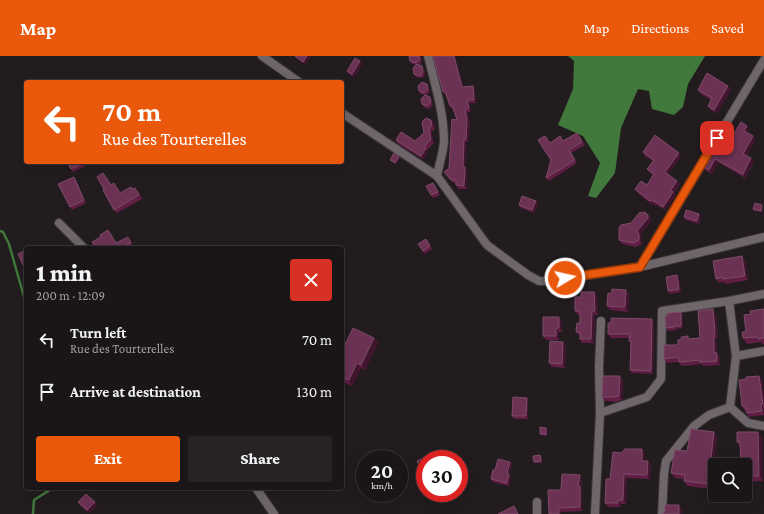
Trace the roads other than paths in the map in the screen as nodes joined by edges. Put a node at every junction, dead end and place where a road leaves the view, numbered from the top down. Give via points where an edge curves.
1 (262, 56) edge
2 (428, 56) edge
3 (764, 60) edge
4 (296, 80) edge
5 (344, 113) edge
6 (437, 176) junction
7 (59, 223) dead end
8 (764, 237) edge
9 (82, 246) edge
10 (640, 267) junction
11 (764, 294) edge
12 (729, 301) junction
13 (601, 321) dead end
14 (764, 351) edge
15 (736, 356) junction
16 (730, 407) junction
17 (600, 413) junction
18 (764, 426) edge
19 (257, 490) edge
20 (537, 502) dead end
21 (274, 514) edge
22 (537, 514) edge
23 (595, 514) edge
24 (662, 514) edge

1 - 4 street
2 - 6 street via 443,124 444,144
3 - 10 street
5 - 6 street
6 - 10 street via 487,245 520,271 539,281
7 - 9 street
8 - 10 street
11 - 12 street
12 - 15 street
12 - 17 street via 662,311 661,379 647,396
13 - 17 street
14 - 15 street
15 - 16 street
16 - 18 street via 748,423
16 - 24 street via 710,415 694,426 666,461
17 - 23 street
19 - 21 street
20 - 22 street

